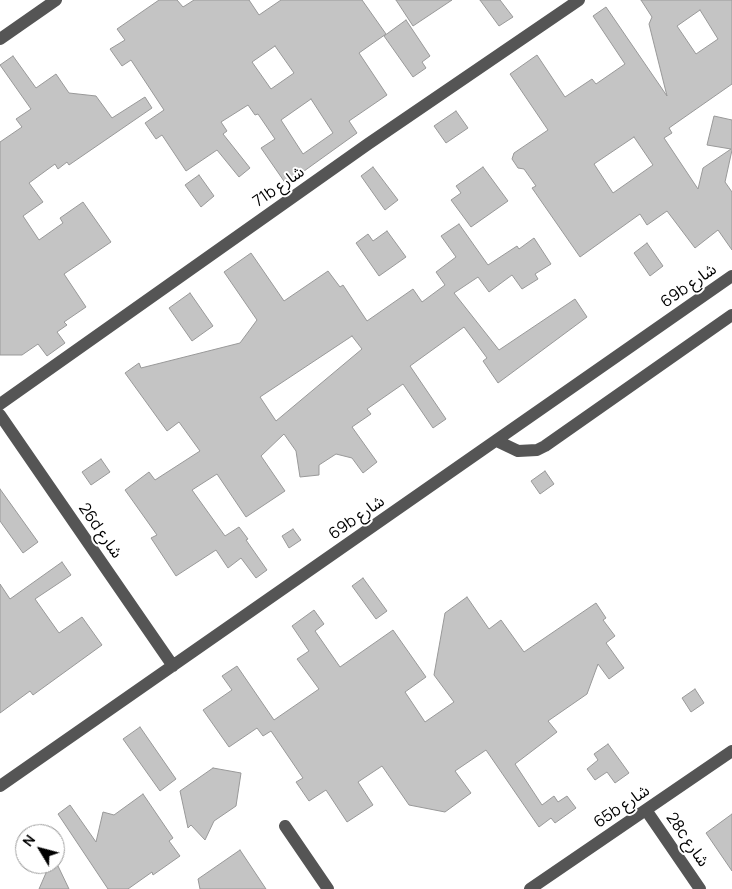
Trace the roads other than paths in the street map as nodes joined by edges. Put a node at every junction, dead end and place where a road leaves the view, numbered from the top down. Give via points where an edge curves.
1 (56, 0) edge
2 (579, 0) edge
3 (0, 38) edge
4 (732, 276) edge
5 (732, 314) edge
6 (0, 404) edge
7 (0, 415) edge
8 (497, 441) junction
9 (172, 666) junction
10 (732, 751) edge
11 (0, 786) edge
12 (646, 810) junction
13 (285, 826) dead end
14 (328, 889) edge
15 (530, 889) edge
16 (700, 889) edge

1 - 3 street
2 - 6 street, 71b شارع via 368,144
4 - 8 street, 69b شارع
5 - 8 street via 545,446 518,451
7 - 9 street, 26d شارع
8 - 9 street, 69b شارع
9 - 11 street, 69b شارع
10 - 12 street, 65b شارع
12 - 15 street, 65b شارع
12 - 16 street, 28c شارع
13 - 14 street

